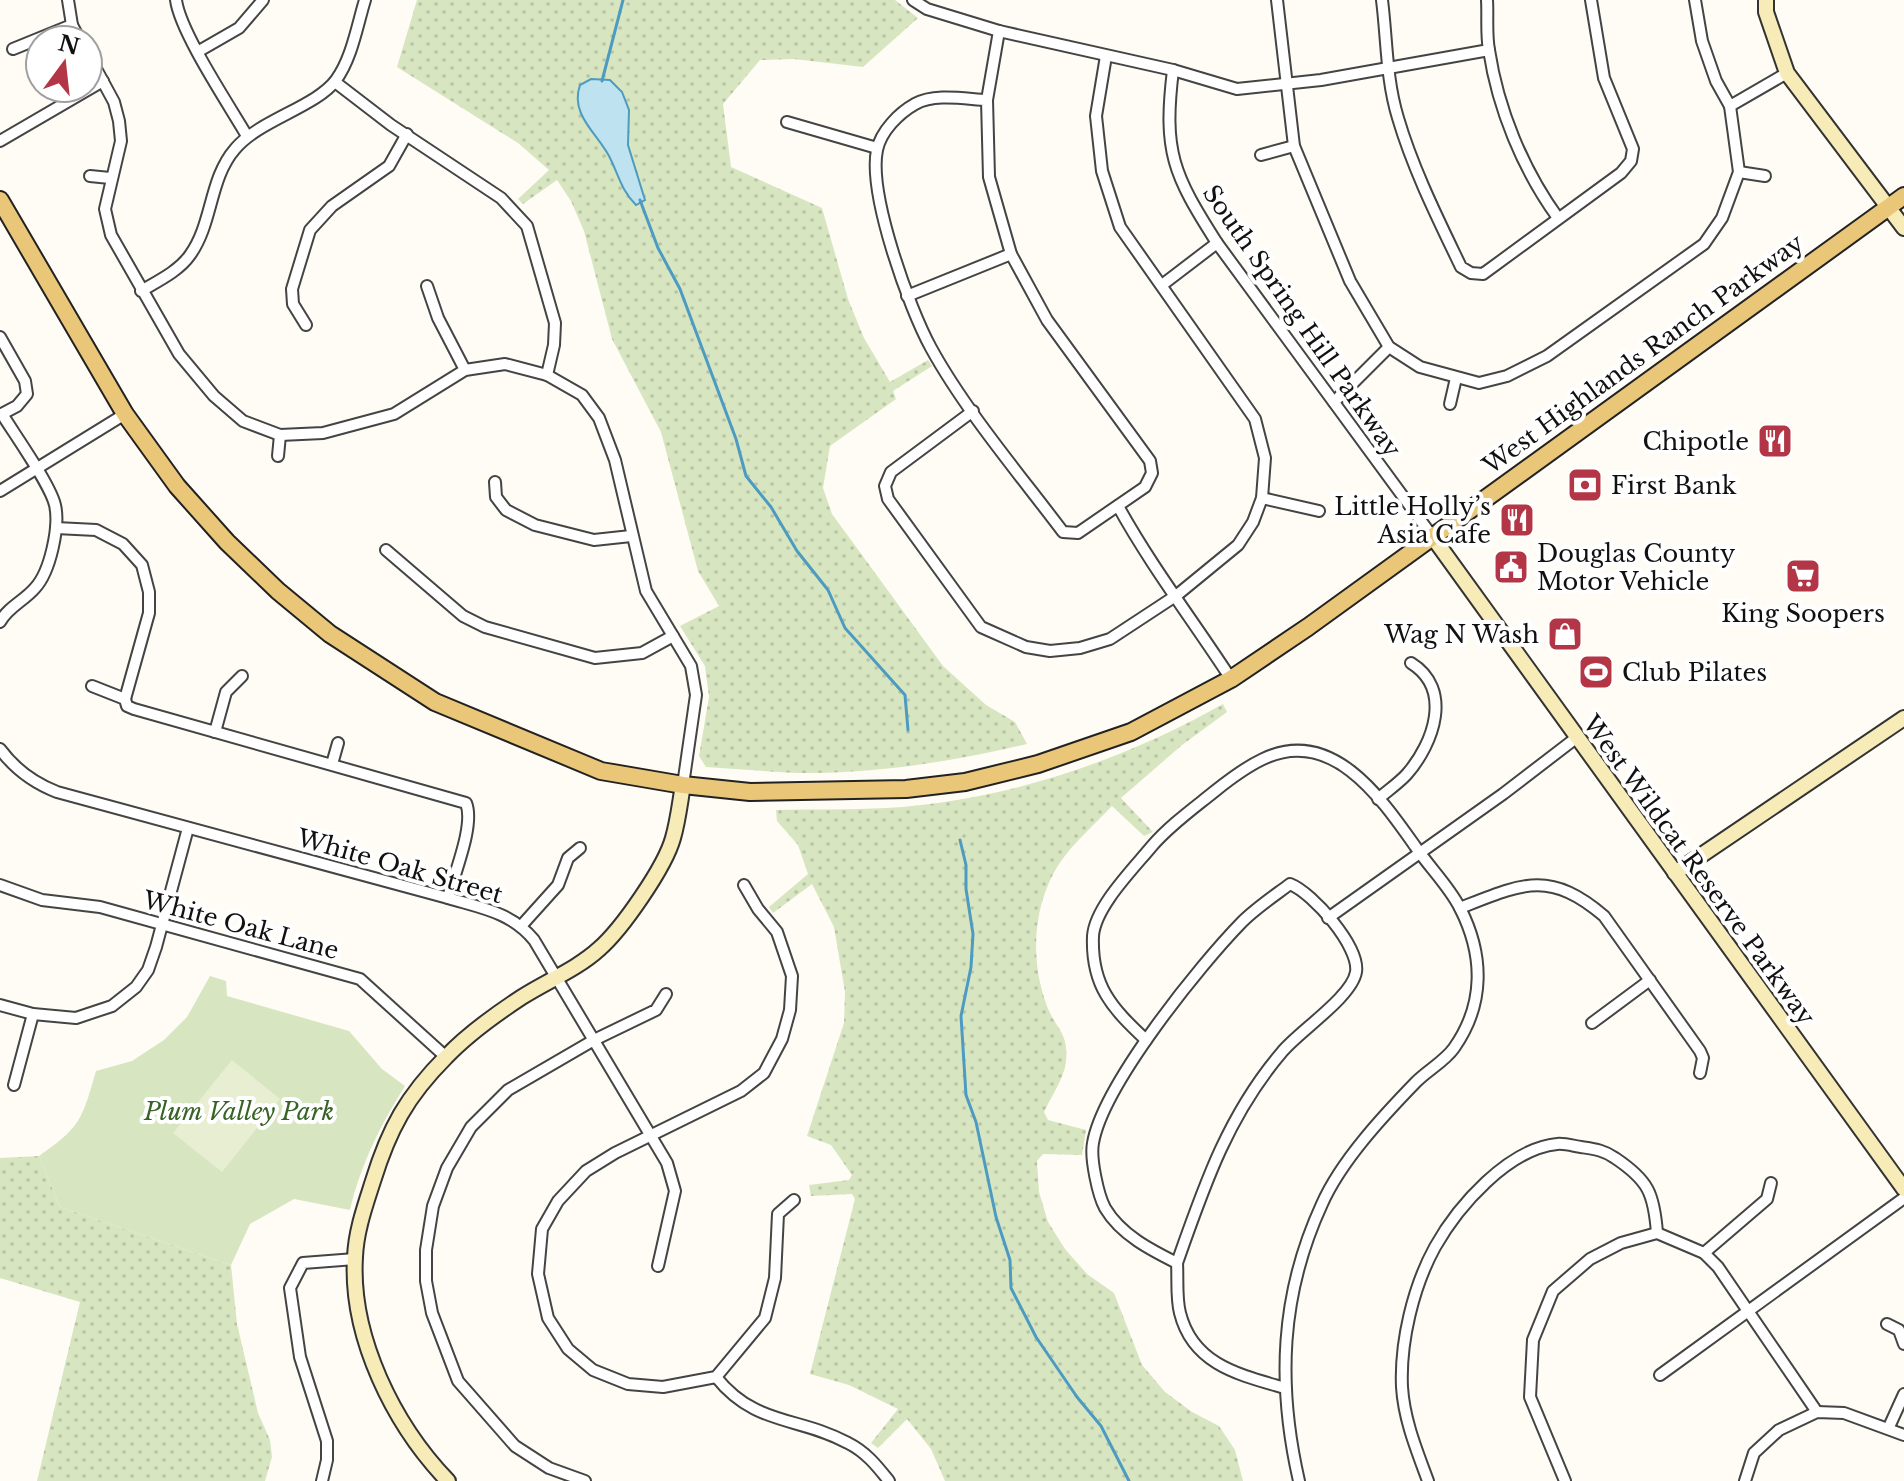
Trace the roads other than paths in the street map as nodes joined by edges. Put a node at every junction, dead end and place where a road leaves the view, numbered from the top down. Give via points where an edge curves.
1 (68, 0) edge
2 (176, 0) edge
3 (263, 0) edge
4 (365, 0) edge
5 (913, 0) edge
6 (1277, 0) edge
7 (1382, 0) edge
8 (1487, 0) edge
9 (1591, 0) edge
10 (1695, 0) edge
11 (1766, 0) edge
12 (72, 24) edge
13 (999, 31) junction
14 (24, 45) edge
15 (13, 49) dead end
16 (1489, 50) junction
17 (199, 51) junction
18 (1106, 56) junction
19 (1388, 68) junction
20 (1173, 70) junction
21 (1787, 73) junction
22 (335, 82) junction
23 (104, 83) edge
24 (1286, 83) junction
25 (987, 100) junction
26 (64, 104) edge
27 (1730, 106) junction
28 (787, 122) dead end
29 (407, 134) junction
30 (247, 136) junction
31 (0, 141) edge
32 (1294, 146) junction
33 (877, 148) junction
34 (1261, 155) dead end
35 (1739, 172) junction
36 (90, 176) dead end
37 (1765, 176) dead end
38 (110, 178) junction
39 (1904, 196) edge
40 (0, 200) edge
41 (1889, 207) junction
42 (1558, 218) junction
43 (1904, 228) edge
44 (1217, 243) junction
45 (1011, 254) junction
46 (1162, 285) junction
47 (427, 286) dead end
48 (141, 291) junction
49 (907, 296) junction
50 (306, 325) dead end
51 (0, 337) edge
52 (1389, 347) junction
53 (465, 370) junction
54 (547, 375) junction
55 (1456, 378) junction
56 (1334, 402) junction
57 (1450, 404) dead end
58 (973, 411) junction
59 (125, 414) junction
60 (1, 415) edge
61 (280, 435) junction
62 (278, 456) dead end
63 (35, 469) junction
64 (495, 482) dead end
65 (0, 491) edge
66 (1262, 498) junction
67 (1118, 506) junction
68 (1319, 511) dead end
69 (56, 528) junction
70 (631, 536) junction
71 (1432, 536) junction
72 (386, 550) dead end
73 (1177, 595) junction
74 (0, 622) edge
75 (673, 636) junction
76 (1411, 663) dead end
77 (242, 676) dead end
78 (1231, 679) junction
79 (92, 686) dead end
80 (125, 699) junction
81 (1904, 718) edge
82 (215, 732) junction
83 (1576, 738) junction
84 (338, 743) dead end
85 (0, 749) edge
86 (332, 764) junction
87 (683, 785) junction
88 (1378, 799) junction
89 (188, 828) junction
90 (580, 848) dead end
91 (1419, 852) junction
92 (1675, 873) junction
93 (0, 885) edge
94 (744, 885) dead end
95 (448, 898) junction
96 (1460, 908) junction
97 (1328, 918) junction
98 (162, 925) junction
99 (522, 925) junction
100 (557, 978) junction
101 (1650, 980) junction
102 (666, 994) dead end
103 (0, 1005) edge
104 (33, 1014) junction
105 (1592, 1023) dead end
106 (594, 1040) junction
107 (1146, 1040) junction
108 (446, 1057) junction
109 (1700, 1073) dead end
110 (14, 1085) dead end
111 (650, 1134) junction
112 (1771, 1183) dead end
113 (1904, 1189) edge
114 (1904, 1198) edge
115 (794, 1200) dead end
116 (1657, 1233) junction
117 (1704, 1253) junction
118 (355, 1259) junction
119 (1177, 1263) junction
120 (658, 1266) dead end
121 (1748, 1309) junction
122 (1887, 1324) dead end
123 (1904, 1344) edge
124 (1660, 1375) dead end
125 (716, 1377) junction
126 (1285, 1388) junction
127 (1904, 1394) edge
128 (1817, 1412) junction
129 (1889, 1427) junction
130 (1904, 1435) edge
131 (322, 1481) edge
132 (448, 1481) edge
133 (585, 1481) edge
134 (889, 1481) edge
135 (1299, 1481) edge
136 (1428, 1481) edge
137 (1565, 1481) edge
138 (1745, 1481) edge

1 - 12 street
2 - 17 street
3 - 17 street via 239,28
4 - 22 street
5 - 13 street
6 - 24 street
7 - 19 street
8 - 16 street
9 - 42 street via 1604,78 1633,149 1621,173
10 - 27 street via 1702,41
11 - 21 street
13 - 18 street
13 - 25 street
14 - 15 street
16 - 19 street
16 - 42 street via 1512,138
17 - 30 street
18 - 20 street
18 - 46 street via 1096,116 1102,171 1120,227
19 - 24 street
19 - 42 street via 1412,158 1461,267 1483,274
20 - 24 street via 1237,89
20 - 44 street, South Spring Hill Parkway via 1168,132 1173,163
21 - 27 street
21 - 41 street
22 - 29 street
22 - 30 street
23 - 38 street via 114,102 121,141
24 - 32 street
25 - 33 street via 945,97 916,103 892,121
25 - 45 street via 989,177
26 - 31 street
27 - 35 street
28 - 33 street
29 - 50 street via 389,166 332,206 310,230 292,289 293,304
29 - 54 street via 501,198 527,226 555,323
30 - 48 street via 219,172 190,256
32 - 34 street
32 - 52 street via 1350,281
33 - 49 street via 889,240
35 - 37 street
35 - 55 street via 1722,218 1704,244 1547,356 1479,383
36 - 38 street
38 - 48 street via 105,209 111,235
39 - 41 main road, West Highlands Ranch Parkway
40 - 59 main road, West Highlands Ranch Parkway
41 - 43 street
41 - 71 main road, West Highlands Ranch Parkway
44 - 46 street
44 - 56 street, South Spring Hill Parkway
45 - 49 street
45 - 67 street via 1047,320 1150,461 1152,473 1145,487
46 - 66 street via 1255,419 1265,458
47 - 53 street
48 - 61 street via 179,354 214,396 243,421
49 - 58 street via 932,349
51 - 60 street via 27,394
52 - 55 street via 1420,367
52 - 56 street
53 - 54 street via 505,364
53 - 61 street via 394,414 323,433
54 - 70 street via 582,395 599,418 615,460
55 - 57 street
56 - 71 street, South Spring Hill Parkway
58 - 67 street via 1063,532 1078,533
58 - 73 street via 891,472 885,486 888,499 981,627 1026,647 1080,648 1110,639
59 - 63 street
59 - 87 main road, West Highlands Ranch Parkway via 177,486 227,542 330,634 435,702 491,727 601,771
60 - 63 street
61 - 62 street
63 - 65 street
63 - 69 street via 55,504
64 - 70 street via 496,497 506,510 535,525 594,540
66 - 68 street
66 - 73 street via 1238,545
67 - 73 street
69 - 74 street via 37,587
69 - 80 street via 96,530 123,544 142,565 149,613
70 - 75 street via 646,591
71 - 78 main road, West Highlands Ranch Parkway
71 - 83 street, West Wildcat Reserve Parkway
72 - 75 street via 463,616 485,627 595,658 642,653
73 - 78 street
75 - 87 street via 691,666 696,695
76 - 88 street via 1431,682 1437,709 1428,742 1407,774
77 - 82 street via 226,692
78 - 87 main road, West Highlands Ranch Parkway via 1131,732 965,782 906,789 750,792
79 - 80 street
80 - 82 street via 134,709
81 - 92 street
82 - 86 street
83 - 91 street
83 - 92 street, West Wildcat Reserve Parkway
84 - 86 street
85 - 89 street, White Oak Street via 46,787
86 - 95 street via 466,803 470,813
87 - 100 street via 673,840 633,911 599,949
88 - 91 street
88 - 107 street via 1358,774 1331,757 1294,750 1265,757 1234,776 1158,839 1096,917 1093,936 1098,983
89 - 95 street, White Oak Street
89 - 98 street
90 - 99 street via 568,858 558,885
91 - 96 street
91 - 97 street
92 - 113 street, West Wildcat Reserve Parkway
93 - 98 street, White Oak Lane via 42,900 100,907
94 - 111 street via 777,932 792,976 782,1039 764,1073 741,1091
95 - 99 street, White Oak Street
96 - 101 street via 1517,886 1568,890 1604,916
96 - 126 street via 1479,960 1476,1008 1453,1050 1381,1120 1322,1202 1292,1290
97 - 107 street via 1303,889 1290,884 1244,920
97 - 119 street via 1354,951 1356,974 1321,1017 1283,1050 1230,1128
98 - 104 street via 148,970 112,1006 76,1018
98 - 108 street, White Oak Lane via 360,979
99 - 100 street, White Oak Street
100 - 106 street, White Oak Street
100 - 108 street via 514,1003
101 - 105 street
101 - 109 street via 1700,1051
102 - 106 street via 656,1010
103 - 104 street
104 - 110 street
106 - 111 street, White Oak Street
106 - 133 street via 508,1090 471,1127 433,1206 426,1250 432,1313 458,1381 515,1446 549,1468
107 - 119 street via 1096,1131 1094,1171 1105,1208 1131,1237
108 - 118 street via 411,1097 387,1136 359,1225
111 - 120 street, White Oak Street via 675,1191
111 - 125 street via 586,1171 558,1201 542,1229 538,1274 548,1318 568,1349 593,1370 628,1384 663,1387
112 - 117 street via 1767,1199
114 - 121 street
115 - 125 street via 778,1214 775,1278 765,1318
116 - 117 street
116 - 136 street via 1655,1206 1639,1174 1605,1151 1558,1144 1521,1155 1488,1179 1435,1247 1404,1342 1402,1389
116 - 137 street via 1590,1259 1553,1291 1533,1340 1530,1397
117 - 121 street
118 - 131 street via 303,1263 290,1288 300,1357 327,1441
118 - 132 street via 357,1301 381,1385 410,1437
119 - 126 street via 1179,1311 1189,1340 1233,1374
121 - 124 street
121 - 128 street
122 - 123 street via 1899,1330
125 - 134 street via 753,1410 849,1443
126 - 135 street
127 - 129 street
128 - 129 street via 1844,1413
128 - 138 street via 1779,1430 1754,1453
129 - 130 street

